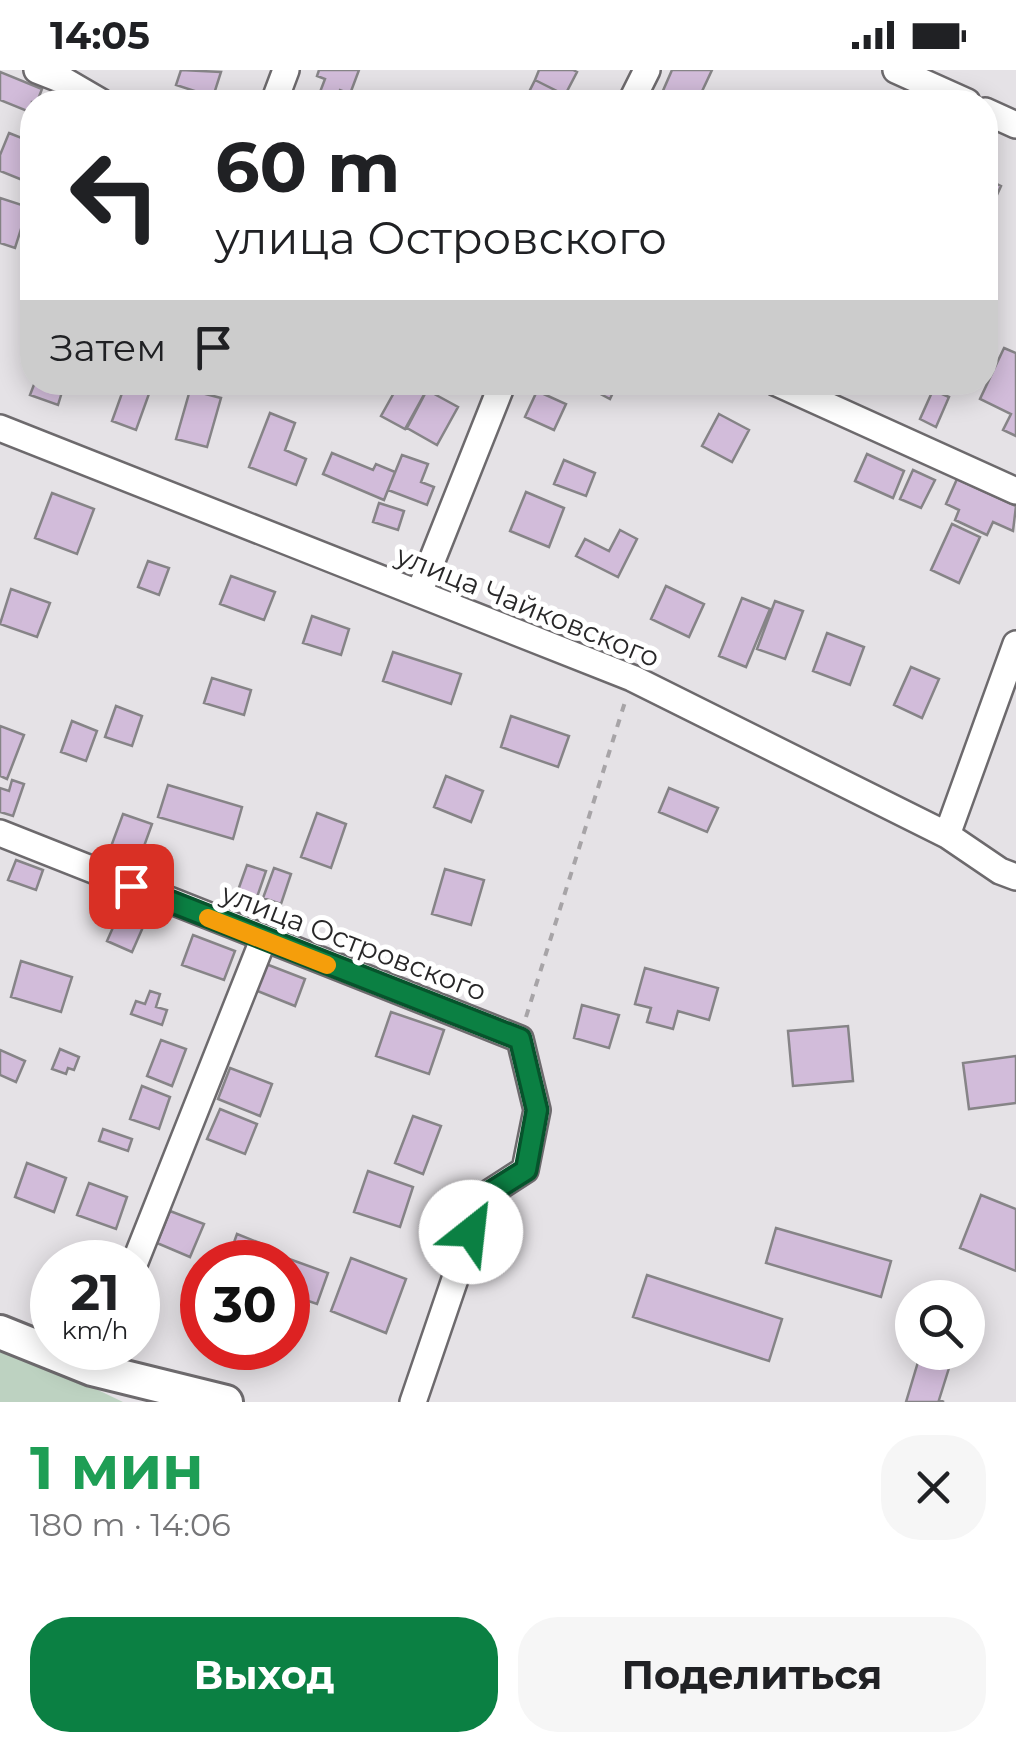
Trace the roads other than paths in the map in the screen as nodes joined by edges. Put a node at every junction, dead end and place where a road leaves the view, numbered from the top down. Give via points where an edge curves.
1 (37, 70) edge
2 (896, 70) edge
3 (80, 90) edge
4 (940, 90) edge
5 (498, 395) edge
6 (803, 395) edge
7 (0, 428) edge
8 (1016, 491) edge
9 (420, 593) junction
10 (1016, 644) edge
11 (0, 834) edge
12 (947, 836) junction
13 (1016, 877) edge
14 (263, 940) junction
15 (143, 1240) edge
16 (0, 1332) edge
17 (30, 1340) edge
18 (132, 1370) edge
19 (226, 1402) edge
20 (413, 1402) edge

1 - 3 street
2 - 4 street
5 - 9 street
6 - 8 street
7 - 9 street, улица Чайковского
9 - 12 street, улица Чайковского via 632,678
10 - 12 street
11 - 14 street, улица Островского
12 - 13 street, улица Чайковского
14 - 15 street
14 - 20 street, улица Островского via 520,1039 537,1110 526,1170 483,1197
16 - 17 street
18 - 19 street

